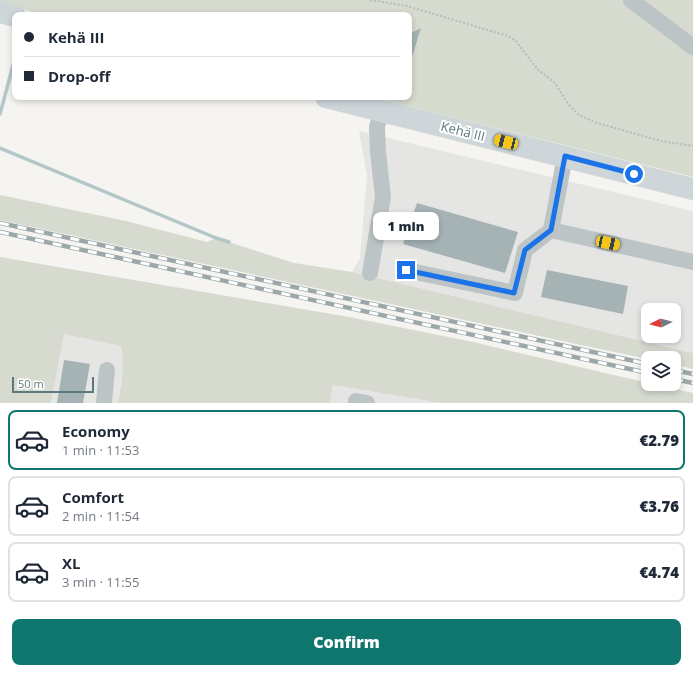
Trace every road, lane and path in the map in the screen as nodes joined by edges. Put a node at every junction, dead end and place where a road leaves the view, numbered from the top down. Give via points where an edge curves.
1 (370, 0) edge
2 (631, 0) edge
3 (0, 12) edge
4 (12, 15) edge
5 (693, 48) edge
6 (338, 100) edge
7 (382, 111) junction
8 (693, 146) edge
9 (565, 156) junction
10 (693, 189) edge
11 (551, 230) junction
12 (693, 262) edge
13 (406, 270) dead end
14 (370, 273) dead end
15 (107, 370) dead end
16 (104, 403) edge
17 (356, 403) edge
18 (367, 403) edge

1 - 8 path via 407,6 508,36 516,41 537,69 554,82 579,115 597,123 662,141
2 - 5 street
3 - 4 highway
6 - 7 highway, Kehä III
7 - 9 highway, Kehä III
7 - 14 street via 377,127 383,197
9 - 10 highway, Kehä III
9 - 11 street
11 - 12 street
11 - 13 street via 525,250 514,293
15 - 16 street
17 - 18 street

